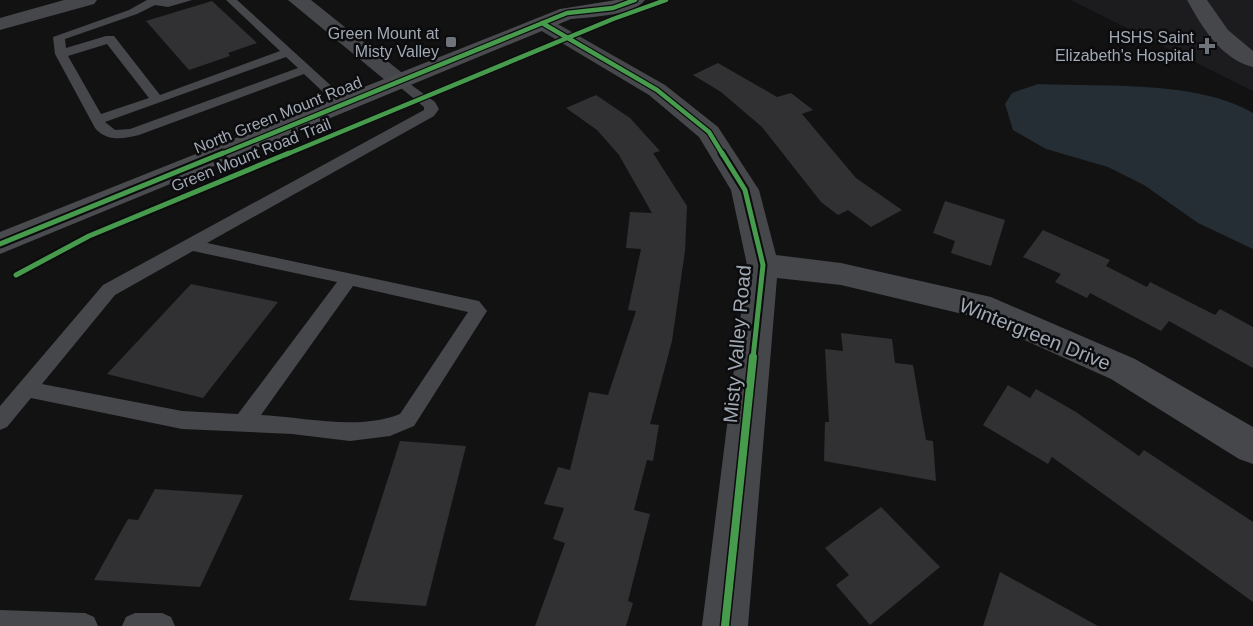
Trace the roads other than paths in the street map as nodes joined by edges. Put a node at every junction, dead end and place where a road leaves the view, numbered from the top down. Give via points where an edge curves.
1 (87, 0) edge
2 (187, 0) edge
3 (231, 0) edge
4 (298, 0) edge
5 (635, 0) edge
6 (1197, 0) edge
7 (153, 1) edge
8 (564, 12) edge
9 (99, 23) junction
10 (0, 24) edge
11 (110, 39) junction
12 (289, 52) junction
13 (61, 54) junction
14 (1253, 60) edge
15 (306, 69) junction
16 (399, 80) junction
17 (157, 100) junction
18 (343, 103) junction
19 (100, 124) junction
20 (0, 244) edge
21 (191, 245) junction
22 (763, 265) junction
23 (349, 278) junction
24 (27, 389) junction
25 (0, 421) edge
26 (243, 423) junction
27 (1253, 447) edge
28 (0, 623) edge
29 (85, 626) edge
30 (135, 626) edge
31 (162, 626) edge
32 (725, 626) edge

1 - 10 street
2 - 7 lane via 168,4
3 - 12 lane
4 - 16 street
5 - 8 street, North Green Mount Road via 613,8
6 - 14 street via 1220,36
7 - 9 lane
8 - 16 street, North Green Mount Road
8 - 22 street, Misty Valley Road via 709,132 745,190
9 - 11 lane
9 - 13 lane via 59,37
11 - 13 lane
11 - 17 lane
12 - 15 lane
12 - 17 lane
13 - 19 lane
15 - 18 lane
15 - 19 lane via 134,132 117,136
16 - 18 street, North Green Mount Road
16 - 21 lane via 430,105 429,113
17 - 19 lane
18 - 20 street, North Green Mount Road
21 - 23 lane
21 - 24 lane via 109,290
22 - 27 street, Wintergreen Drive via 841,274 979,306 1123,369
22 - 32 street, Misty Valley Road
23 - 26 lane
23 - 26 lane via 460,302 478,310 407,420 399,424 350,432
24 - 25 lane
24 - 26 lane via 182,420
28 - 29 lane
30 - 31 lane

